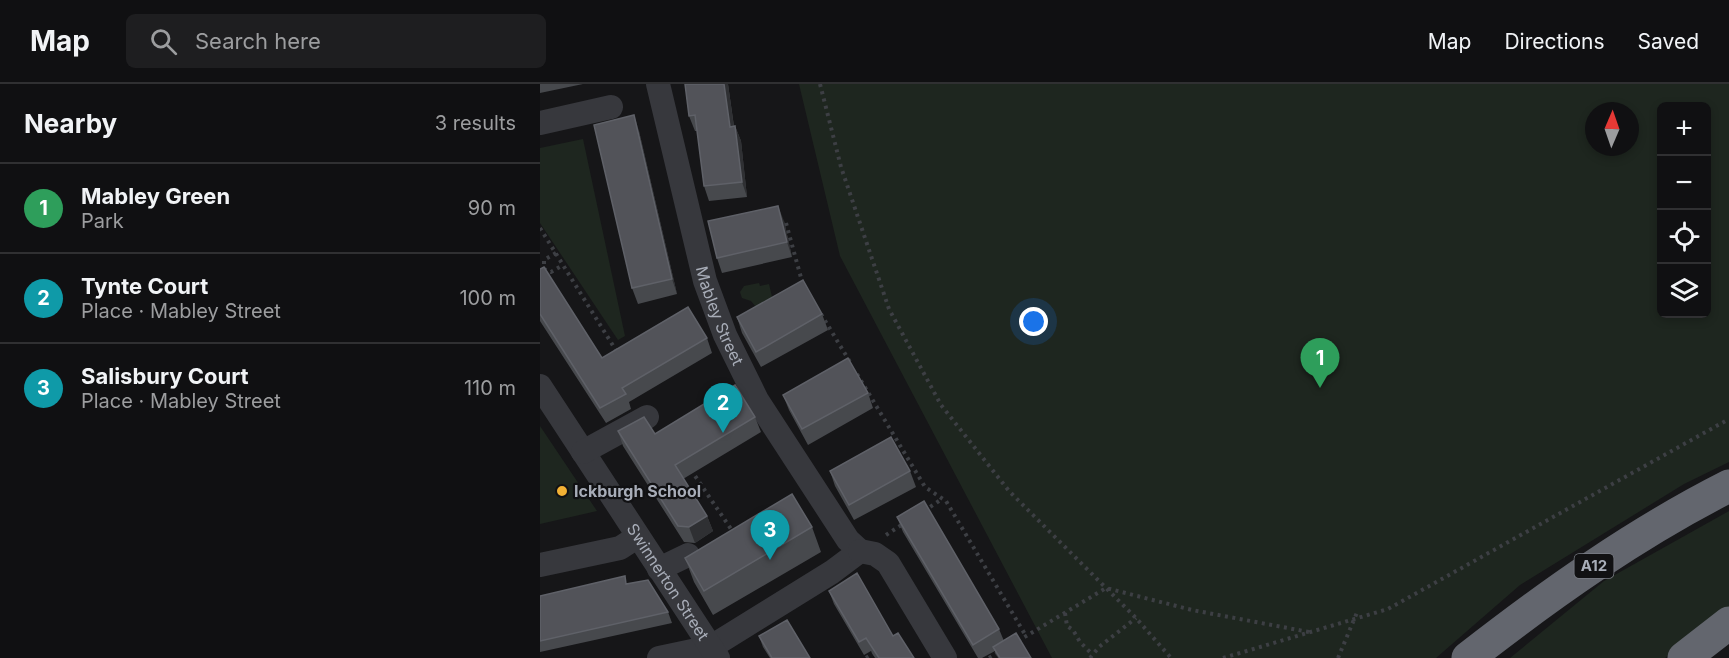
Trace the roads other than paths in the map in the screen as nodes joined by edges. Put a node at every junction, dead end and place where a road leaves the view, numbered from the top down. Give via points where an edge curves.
1 (658, 84) edge
2 (611, 107) dead end
3 (540, 123) edge
4 (540, 386) edge
5 (646, 417) edge
6 (583, 452) junction
7 (1729, 486) edge
8 (637, 537) junction
9 (860, 551) junction
10 (688, 555) edge
11 (540, 565) edge
12 (659, 569) junction
13 (1729, 623) edge
14 (714, 652) edge
15 (659, 658) edge
16 (945, 658) edge
17 (1468, 658) edge
18 (1684, 658) edge

1 - 9 street, Mabley Street via 705,281 725,335 757,400 848,540
2 - 3 street
4 - 6 street, Swinnerton Street
5 - 6 street
6 - 8 street, Swinnerton Street
7 - 17 highway, A12 via 1591,568
8 - 11 street via 620,548
8 - 12 street, Swinnerton Street
9 - 14 street
9 - 16 street, Mabley Street via 875,554 888,563
10 - 12 street
12 - 14 street, Swinnerton Street
13 - 18 highway
14 - 15 street

